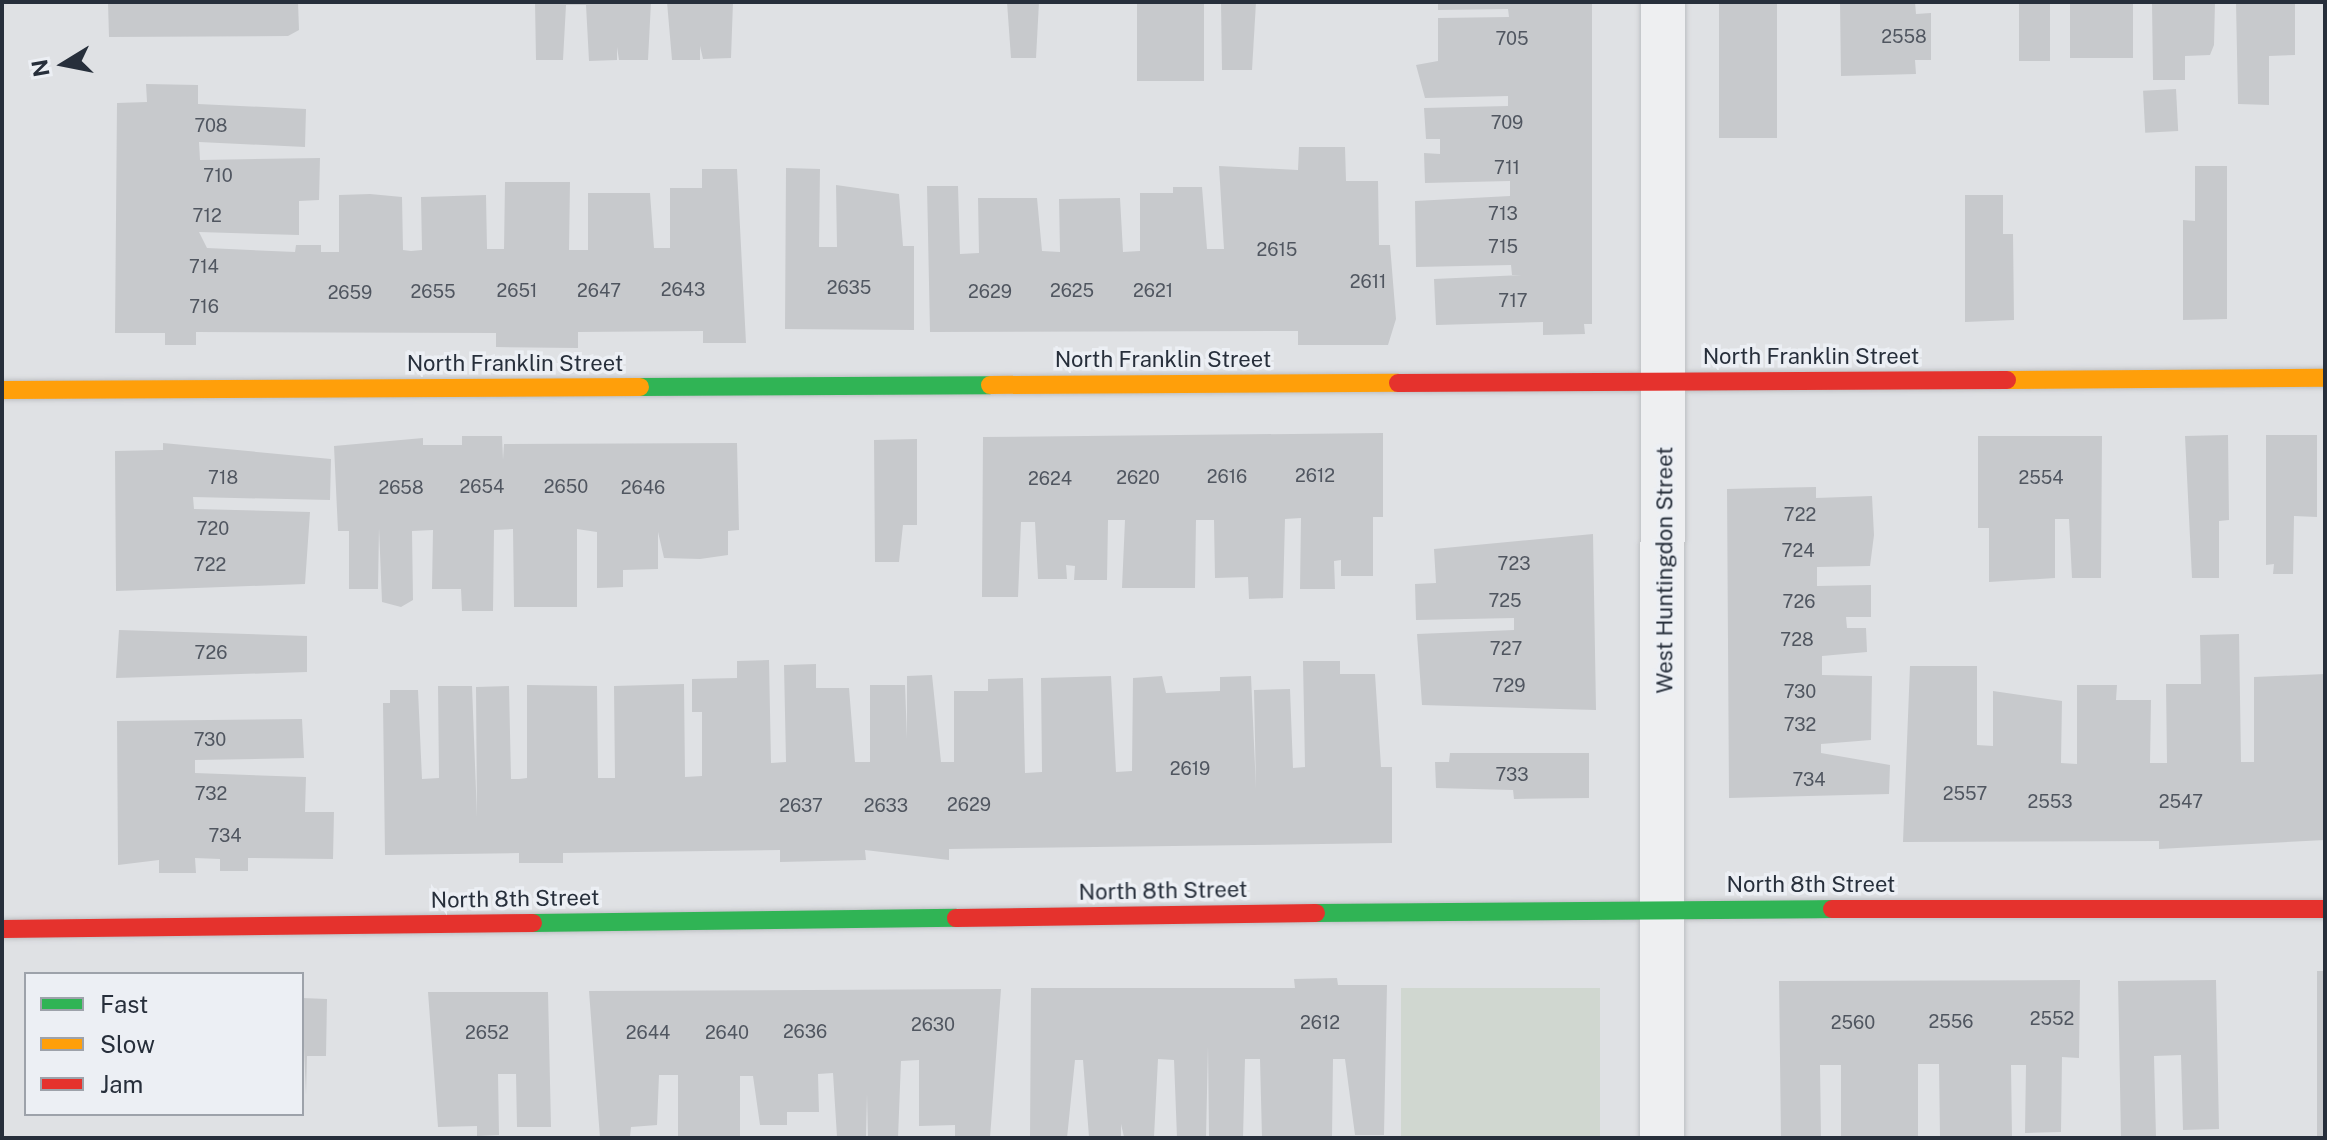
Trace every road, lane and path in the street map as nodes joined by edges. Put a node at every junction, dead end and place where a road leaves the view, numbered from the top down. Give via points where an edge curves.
1 (1663, 2) edge
2 (2325, 378) edge
3 (1666, 382) junction
4 (2, 390) edge
5 (1664, 909) junction
6 (2325, 909) edge
7 (2, 929) edge
8 (1662, 1138) edge

1 - 3 street, West Huntingdon Street
2 - 3 street, North Franklin Street
3 - 4 street, North Franklin Street
3 - 5 street, West Huntingdon Street
5 - 6 street, North 8th Street
5 - 7 street, North 8th Street
5 - 8 street, West Huntingdon Street

